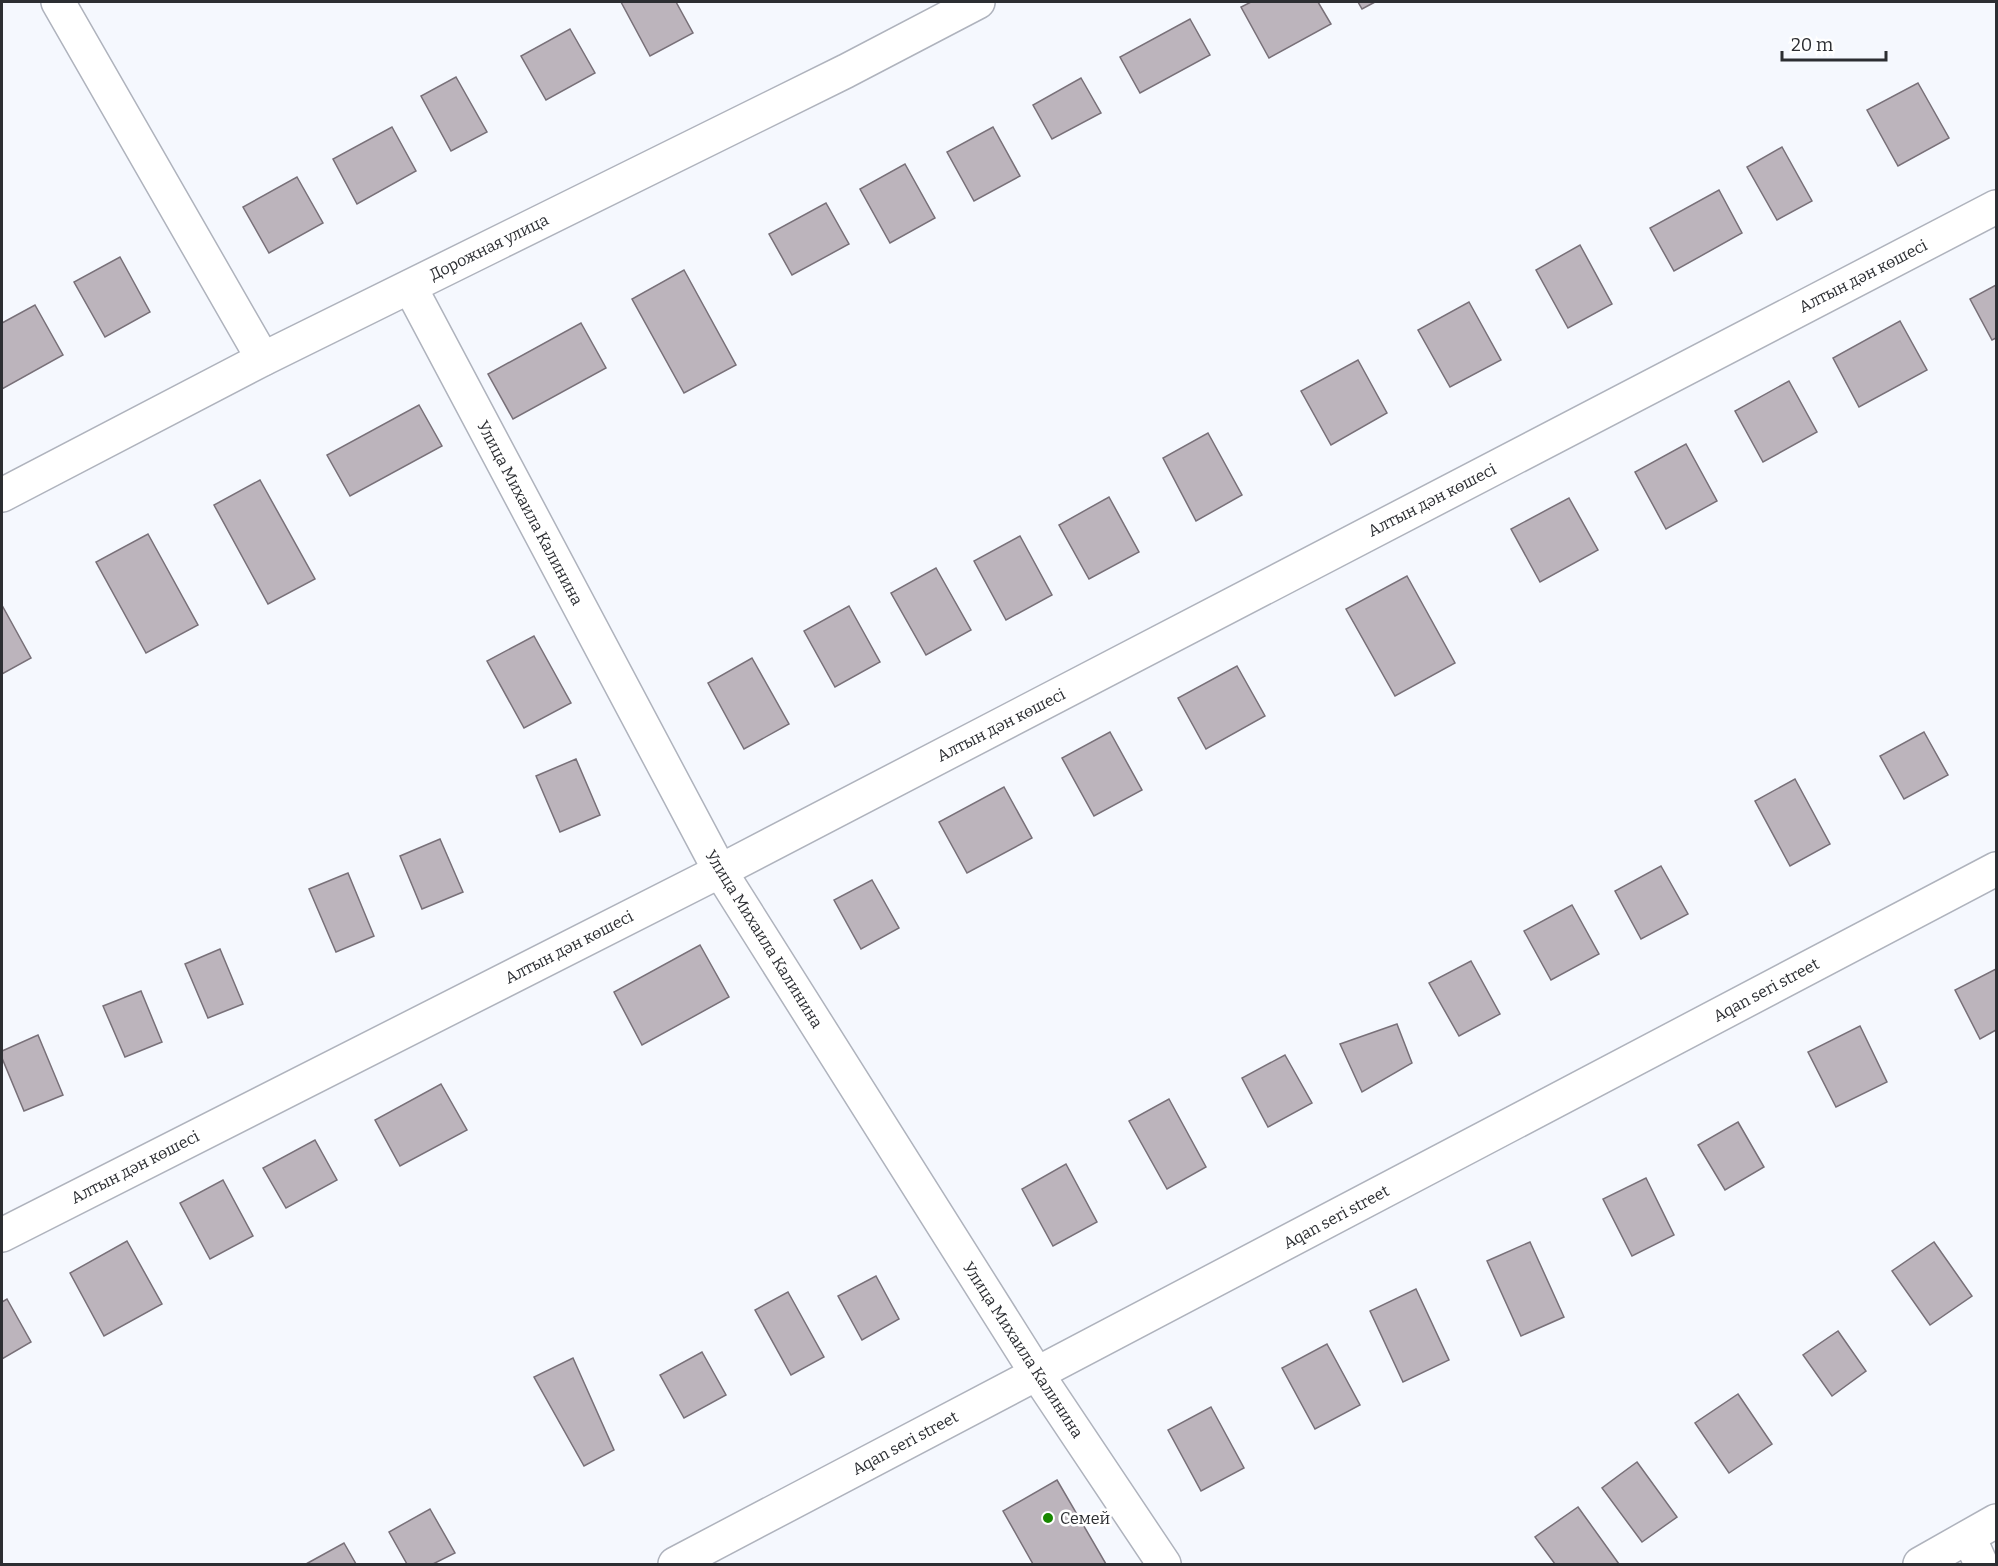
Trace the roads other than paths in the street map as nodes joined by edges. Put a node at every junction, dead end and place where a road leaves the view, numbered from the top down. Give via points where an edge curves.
1 (58, 2) edge
2 (978, 2) edge
3 (1996, 207) edge
4 (410, 287) junction
5 (263, 359) junction
6 (2, 495) edge
7 (1996, 869) edge
8 (720, 871) junction
9 (2, 1235) edge
10 (1037, 1374) junction
11 (1982, 1541) edge
12 (675, 1564) edge
13 (1164, 1564) edge
14 (1920, 1564) edge

1 - 5 street
2 - 4 street, Дорожная улица
3 - 8 street, Алтын дән көшесі
4 - 5 street, Дорожная улица
4 - 8 street, Улица Михаила Калинина
5 - 6 street, Дорожная улица
7 - 10 street, Aqan seri street
8 - 9 street, Алтын дән көшесі
8 - 10 street, Улица Михаила Калинина
10 - 12 street, Aqan seri street
10 - 13 street, Улица Михаила Калинина
11 - 14 street

